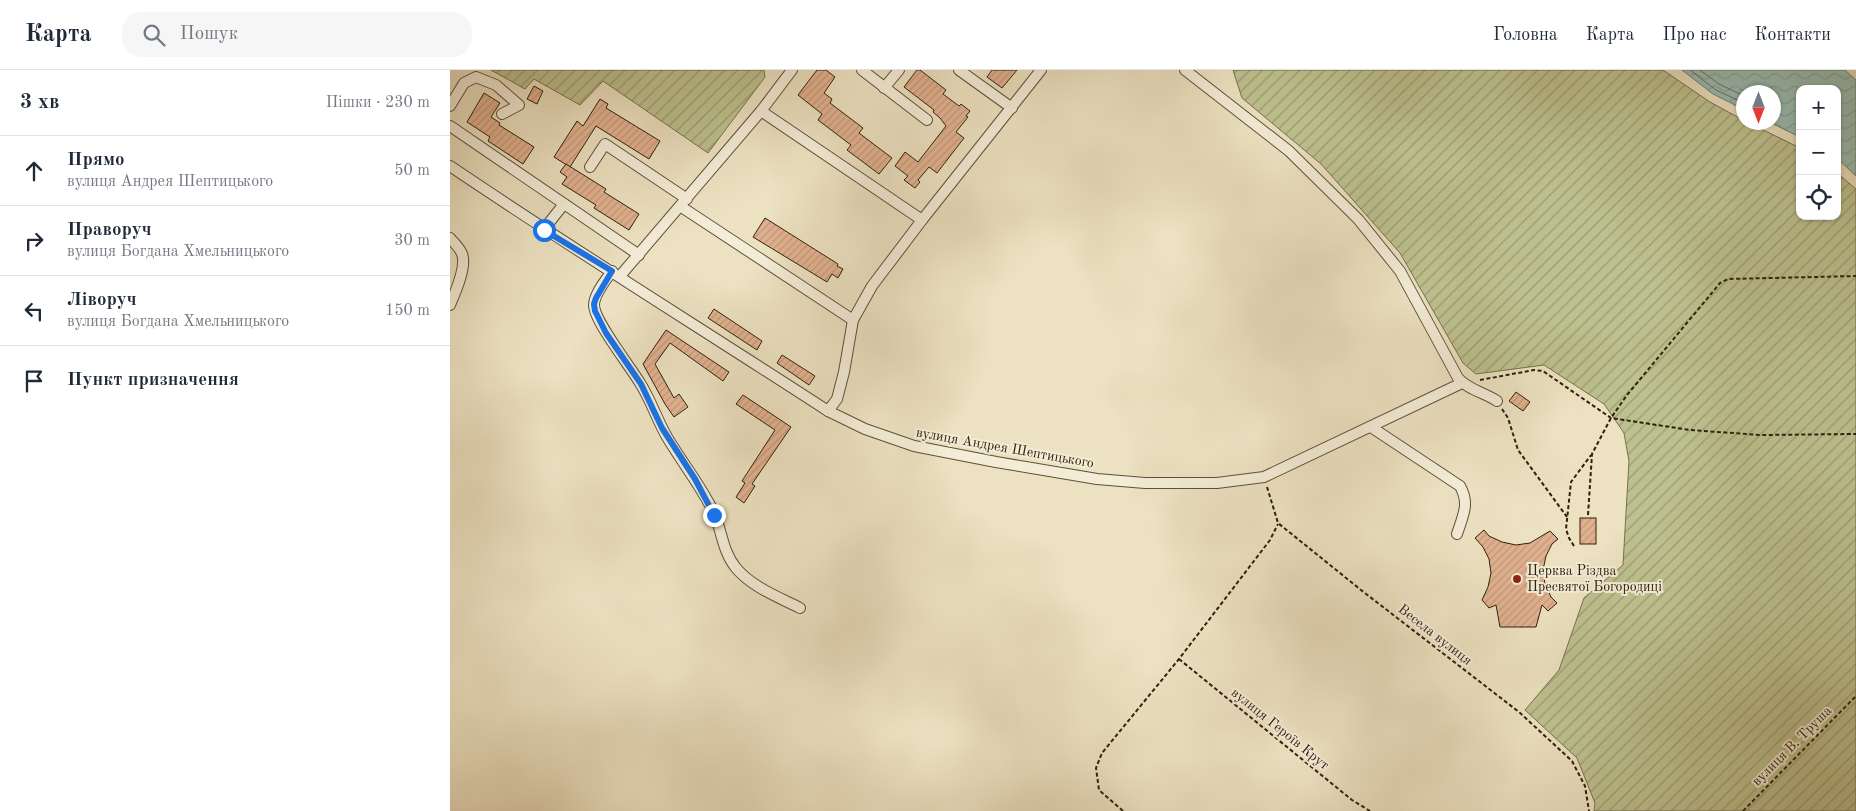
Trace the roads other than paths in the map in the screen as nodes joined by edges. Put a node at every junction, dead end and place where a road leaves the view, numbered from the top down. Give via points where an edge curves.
1 (792, 70) edge
2 (862, 70) edge
3 (899, 70) edge
4 (1041, 70) edge
5 (1185, 70) edge
6 (964, 71) edge
7 (884, 88) junction
8 (450, 106) edge
9 (1012, 108) junction
10 (761, 111) junction
11 (502, 114) dead end
12 (927, 120) dead end
13 (450, 126) edge
14 (450, 166) edge
15 (590, 166) dead end
16 (683, 202) junction
17 (564, 204) junction
18 (922, 220) junction
19 (544, 230) junction
20 (450, 238) edge
21 (638, 255) junction
22 (616, 274) junction
23 (450, 305) edge
24 (852, 320) junction
25 (1462, 383) junction
26 (1497, 401) road end
27 (828, 411) junction
28 (1371, 427) junction
29 (1457, 534) dead end
30 (800, 608) dead end

1 - 10 street
2 - 7 street
3 - 7 street
4 - 9 street
5 - 25 street via 1289,151 1358,219 1400,271
6 - 9 street
7 - 12 street
8 - 11 street via 464,83 476,76 496,85 519,105
9 - 18 street
10 - 16 street
10 - 18 street
13 - 17 street
14 - 19 street, вулиця Андрея Шептицького
15 - 16 street via 605,144
16 - 21 street
16 - 24 street
17 - 19 street
17 - 21 street
18 - 24 street via 872,286
19 - 22 street, вулиця Андрея Шептицького
20 - 23 street via 464,257 462,274
21 - 22 street
22 - 27 street, вулиця Андрея Шептицького
22 - 30 street via 596,298 595,311 702,492 730,560 755,584
24 - 27 street via 840,390
25 - 26 street
25 - 28 street, вулиця Андрея Шептицького
27 - 28 street, вулиця Андрея Шептицького via 865,429 914,446 1097,479 1145,483 1216,483 1264,477
28 - 29 street via 1460,486 1465,496 1465,508

